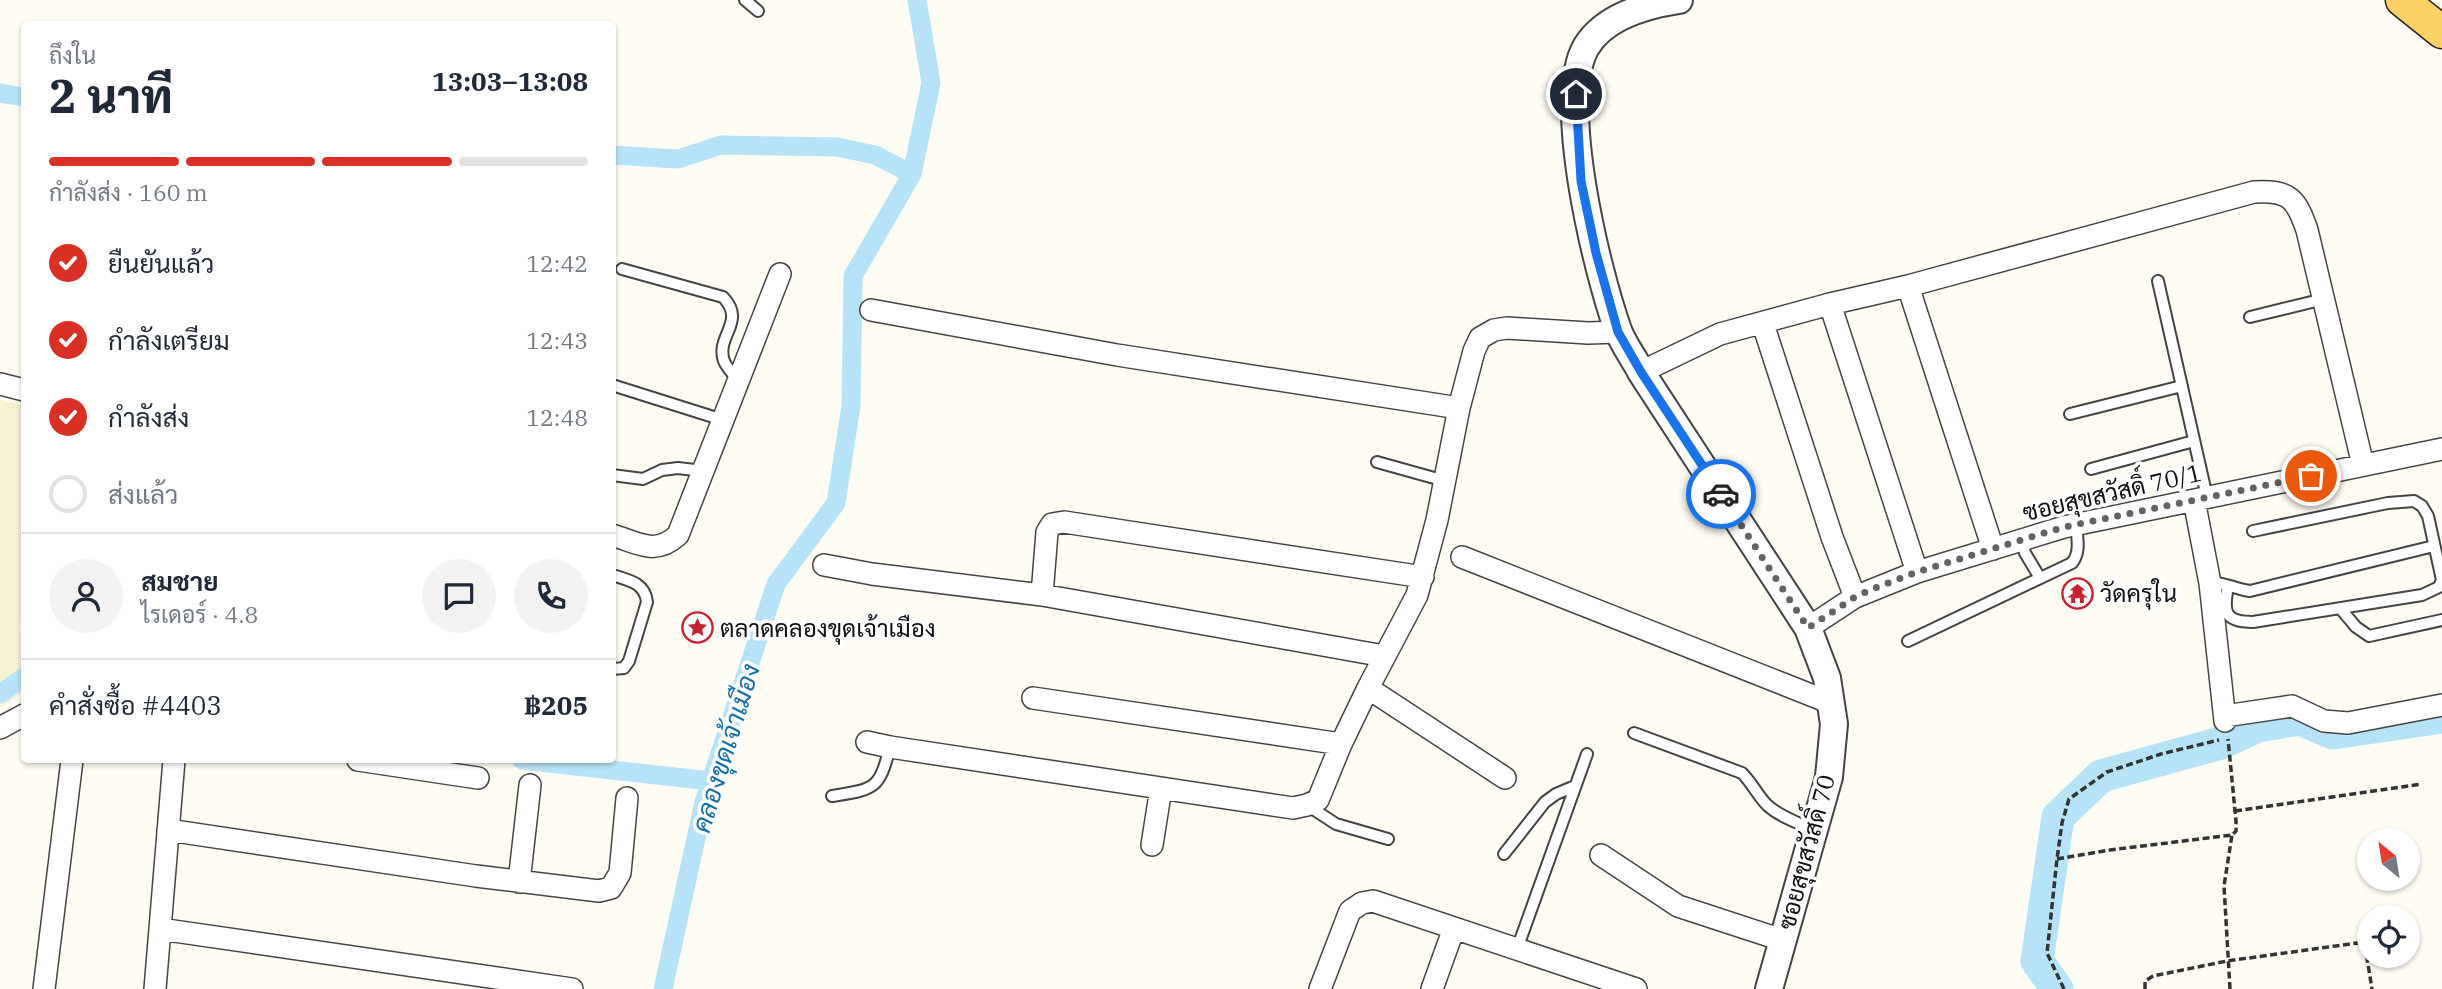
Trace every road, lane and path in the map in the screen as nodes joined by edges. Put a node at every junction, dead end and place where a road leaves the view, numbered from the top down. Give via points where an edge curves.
1 (745, 0) edge
2 (1679, 0) edge
3 (2402, 0) edge
4 (758, 11) dead end
5 (2442, 32) edge
6 (622, 269) dead end
7 (780, 274) dead end
8 (2158, 281) dead end
9 (1908, 286) junction
10 (2324, 299) junction
11 (1830, 304) junction
12 (871, 310) dead end
13 (2250, 317) dead end
14 (1763, 324) junction
15 (1618, 332) junction
16 (1641, 372) junction
17 (738, 381) junction
18 (0, 384) edge
19 (616, 386) edge
20 (2182, 386) junction
21 (21, 389) edge
22 (1459, 408) junction
23 (2070, 414) dead end
24 (723, 420) junction
25 (2194, 441) junction
26 (2440, 449) edge
27 (1377, 462) dead end
28 (2363, 465) junction
29 (2091, 469) dead end
30 (703, 471) junction
31 (616, 476) edge
32 (1445, 481) junction
33 (2200, 499) junction
34 (2076, 524) junction
35 (2253, 531) dead end
36 (616, 536) edge
37 (2022, 540) junction
38 (2434, 546) junction
39 (1993, 549) junction
40 (1462, 557) dead end
41 (824, 565) dead end
42 (1917, 572) junction
43 (616, 577) edge
44 (1423, 577) junction
45 (2040, 578) junction
46 (2442, 580) edge
47 (2219, 585) junction
48 (1042, 595) junction
49 (1855, 597) junction
50 (2340, 608) junction
51 (2442, 620) edge
52 (1808, 628) junction
53 (1908, 641) dead end
54 (1384, 656) junction
55 (616, 669) edge
56 (1368, 688) junction
57 (1033, 698) dead end
58 (1831, 703) junction
59 (2442, 705) edge
60 (21, 717) edge
61 (2226, 727) junction
62 (0, 728) edge
63 (1634, 733) dead end
64 (867, 742) dead end
65 (1341, 744) junction
66 (890, 747) junction
67 (1587, 754) dead end
68 (72, 763) edge
69 (174, 763) edge
70 (378, 763) edge
71 (478, 778) dead end
72 (1505, 778) dead end
73 (2423, 784) dead end
74 (530, 785) dead end
75 (1575, 786) junction
76 (1161, 788) junction
77 (832, 796) dead end
78 (627, 798) dead end
79 (1307, 806) junction
80 (2235, 811) junction
81 (168, 830) junction
82 (1814, 830) junction
83 (2232, 835) junction
84 (1388, 839) dead end
85 (1152, 845) dead end
86 (1504, 854) dead end
87 (1601, 855) dead end
88 (2057, 859) junction
89 (519, 882) junction
90 (1454, 928) junction
91 (160, 929) junction
92 (1782, 940) junction
93 (1517, 949) junction
94 (2227, 961) junction
95 (44, 989) edge
96 (155, 989) edge
97 (572, 989) edge
98 (1320, 989) edge
99 (1432, 989) edge
100 (1636, 989) edge
101 (1769, 989) edge
102 (2064, 989) edge
103 (2145, 989) edge
104 (2230, 989) edge
105 (2372, 989) edge

1 - 4 lane
2 - 15 street, ซอยสุขสวัสดิ์ 70 via 1614,20 1587,46 1576,74 1581,181
3 - 5 main road
6 - 17 lane via 723,297 734,316 724,360
7 - 17 street
8 - 20 lane
9 - 10 street via 2254,192 2276,191 2291,197 2300,208
9 - 11 street
9 - 39 street
10 - 13 lane
10 - 28 street
11 - 14 street
11 - 42 street
12 - 22 street via 1117,355
14 - 16 street via 1720,334
14 - 49 street
15 - 16 street, ซอยสุขสวัสดิ์ 70
15 - 22 street via 1494,330 1480,338 1474,351
16 - 52 street, ซอยสุขสวัสดิ์ 70
17 - 24 street
18 - 21 street
19 - 24 lane
20 - 23 lane
20 - 25 lane
22 - 32 street
24 - 30 street
25 - 29 lane
25 - 33 lane
26 - 28 street, ซอยสุขสวัสดิ์ 70/1
27 - 32 lane
28 - 33 street, ซอยสุขสวัสดิ์ 70/1
30 - 31 lane via 662,470 643,479
30 - 36 street via 678,536 668,544 657,548
32 - 44 street
33 - 34 street, ซอยสุขสวัสดิ์ 70/1
33 - 47 street
34 - 37 street, ซอยสุขสวัสดิ์ 70/1
34 - 45 lane via 2076,558
35 - 38 lane via 2414,500 2428,516
37 - 39 street, ซอยสุขสวัสดิ์ 70/1
37 - 45 lane
38 - 46 lane
38 - 47 lane via 2249,591
39 - 42 street, ซอยสุขสวัสดิ์ 70/1
40 - 58 street
41 - 48 street
42 - 49 street, ซอยสุขสวัสดิ์ 70/1
43 - 55 lane via 641,586 647,602 629,661
44 - 48 street via 1064,522 1052,524 1047,532
44 - 54 street
45 - 53 lane
46 - 50 lane via 2439,587 2422,595
47 - 50 lane via 2229,617 2237,622
47 - 61 street
48 - 54 street
49 - 52 street, ซอยสุขสวัสดิ์ 70/1
50 - 51 lane via 2369,636
52 - 58 street, ซอยสุขสวัสดิ์ 70 via 1827,678
54 - 56 street
56 - 65 street
56 - 72 street
57 - 65 street
58 - 82 street, ซอยสุขสวัสดิ์ 70 via 1834,724 1829,777
59 - 61 street via 2348,723 2329,722 2292,706
60 - 62 street
61 - 80 path
61 - 88 path via 2107,772 2073,794 2066,806
63 - 82 lane via 1742,773 1775,811
64 - 66 street
65 - 79 street via 1324,792
66 - 76 street
66 - 77 lane via 882,777 874,784
67 - 75 lane
68 - 95 street
69 - 81 street
70 - 71 street
73 - 80 path
74 - 89 street
75 - 86 lane via 1545,802
75 - 93 lane
76 - 79 street via 1293,808
76 - 85 street
78 - 89 street via 620,873 611,888 599,891
79 - 84 lane via 1336,824
80 - 83 path
81 - 89 street
81 - 91 street
82 - 92 street, ซอยสุขสวัสดิ์ 70
83 - 88 path
83 - 94 path via 2224,886
87 - 92 street via 1678,906
88 - 102 path via 2047,953
90 - 93 street
90 - 98 street via 1373,901 1362,903 1350,911
90 - 99 street
91 - 96 street
91 - 97 street
92 - 101 street, ซอยสุขสวัสดิ์ 70
93 - 100 street
94 - 103 path via 2147,978
94 - 104 path
94 - 105 path via 2361,944

